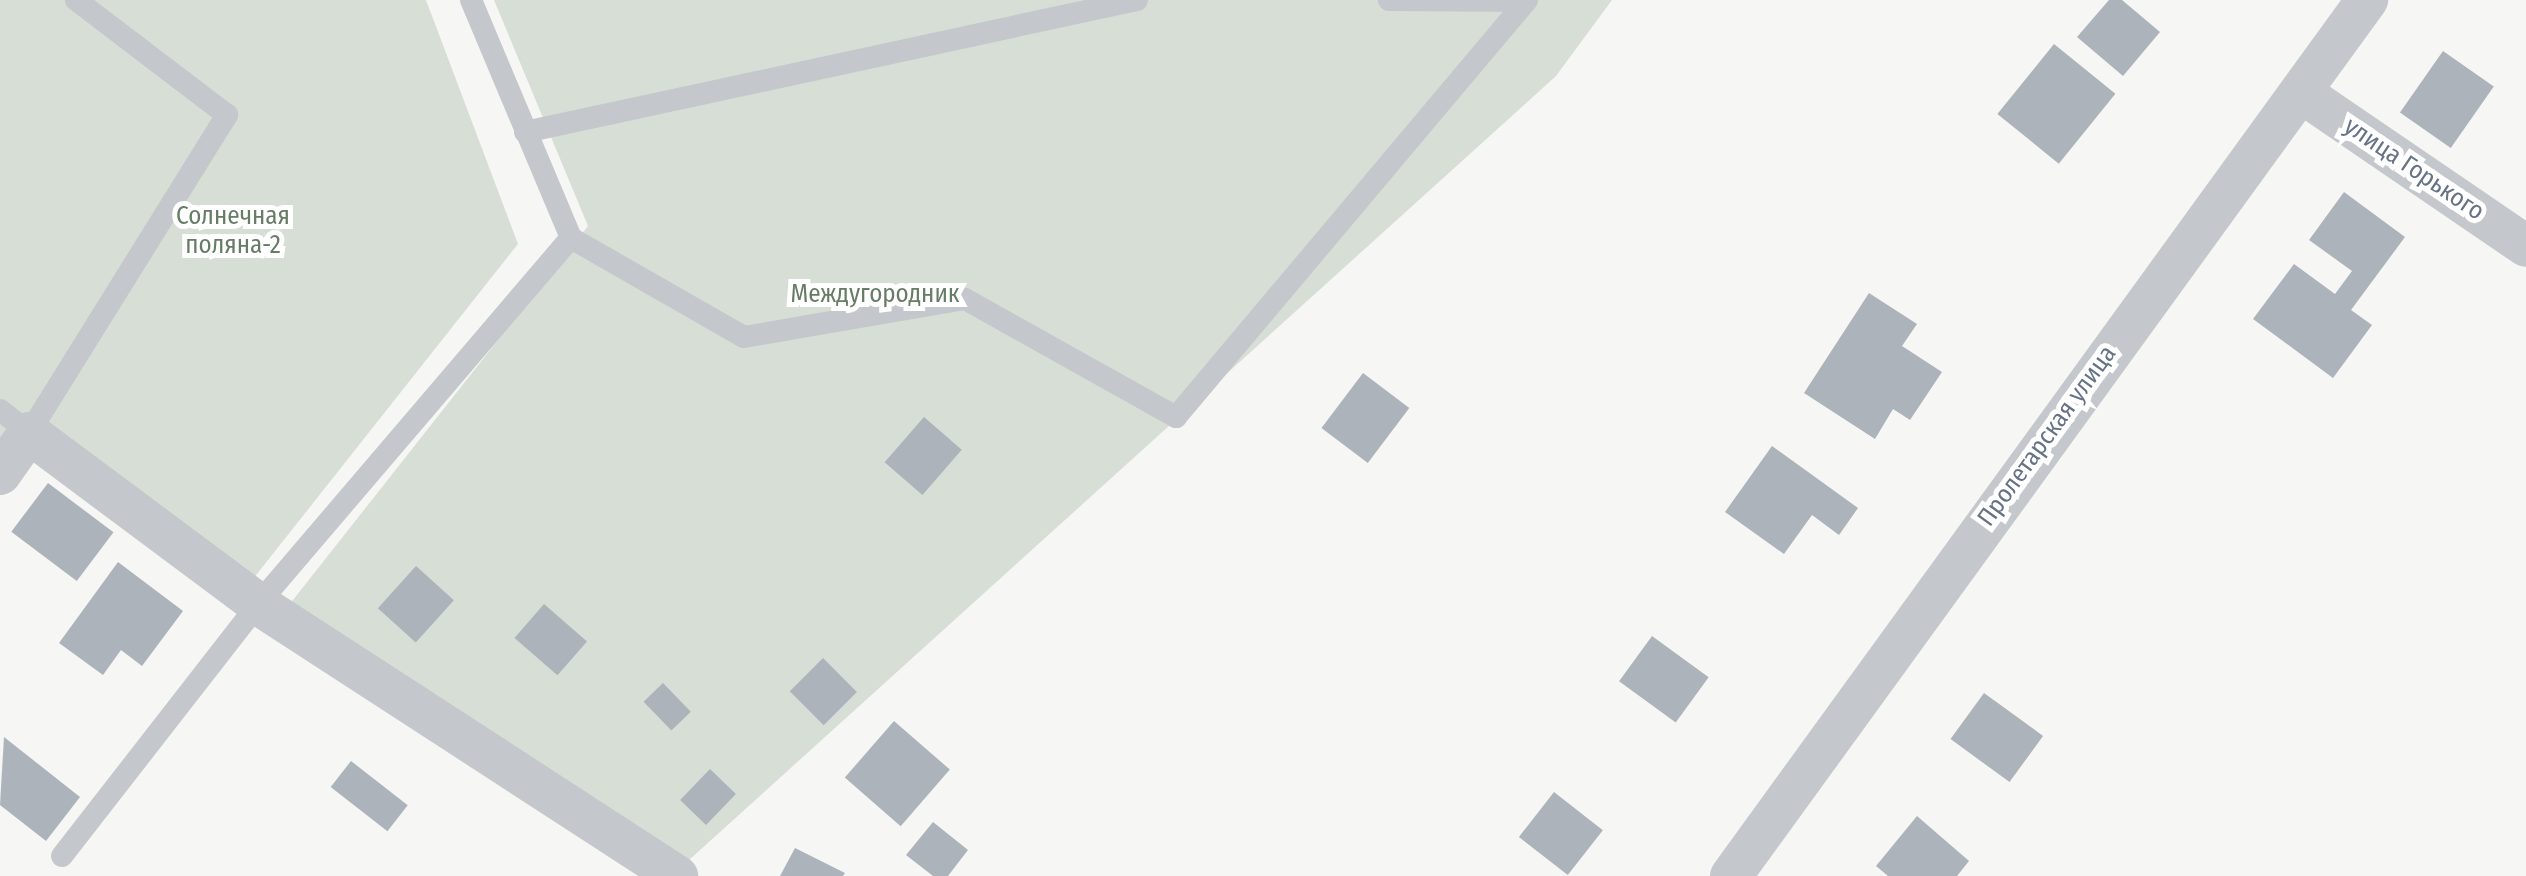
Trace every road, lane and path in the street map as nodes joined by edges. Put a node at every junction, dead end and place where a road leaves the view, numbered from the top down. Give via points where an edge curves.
1 (76, 0) edge
2 (470, 0) edge
3 (1137, 0) edge
4 (1390, 0) edge
5 (2368, 0) edge
6 (1527, 1) edge
7 (2302, 93) junction
8 (525, 132) junction
9 (571, 238) junction
10 (2526, 246) edge
11 (15, 422) edge
12 (0, 474) edge
13 (258, 604) junction
14 (62, 856) dead end
15 (660, 872) edge
16 (1731, 876) edge

1 - 11 lane via 227,115
2 - 8 lane
3 - 8 lane
4 - 6 lane
5 - 7 street, Пролетарская улица
6 - 9 lane via 1176,417 965,299 744,338
7 - 10 street, улица Горького
7 - 16 street, Пролетарская улица
8 - 9 lane
9 - 13 lane
11 - 12 street
11 - 13 street
13 - 14 lane
13 - 15 street

